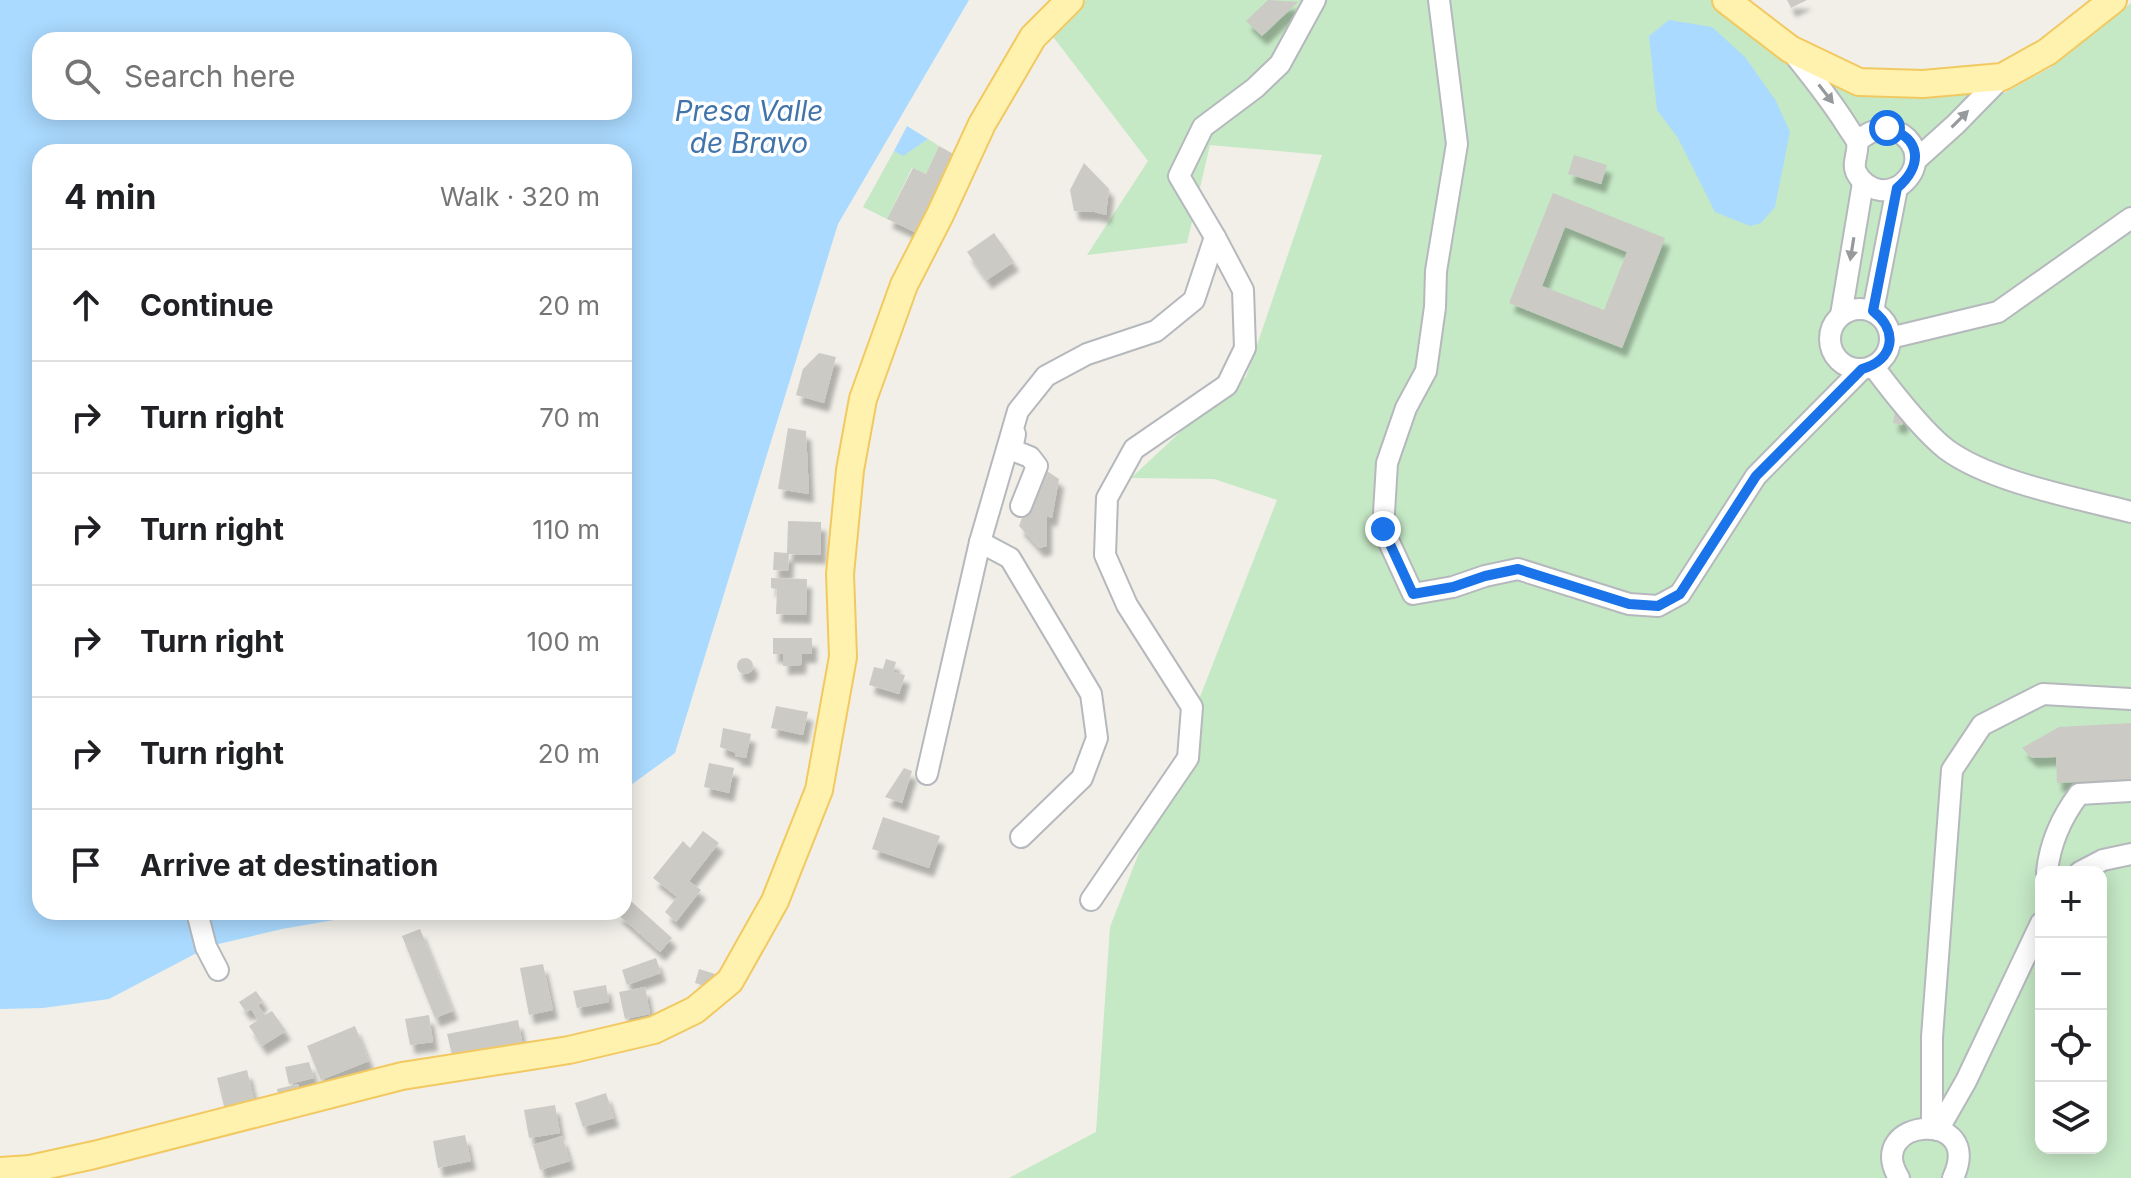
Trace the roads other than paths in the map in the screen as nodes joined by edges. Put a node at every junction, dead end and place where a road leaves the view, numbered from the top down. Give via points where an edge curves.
1 (1070, 0) edge
2 (1315, 0) edge
3 (1439, 0) edge
4 (1726, 0) edge
5 (2113, 0) edge
6 (1790, 49) junction
7 (2002, 77) junction
8 (1857, 142) junction
9 (1916, 160) junction
10 (1863, 183) junction
11 (1897, 188) junction
12 (2131, 218) edge
13 (1215, 237) junction
14 (1873, 311) junction
15 (1841, 315) junction
16 (1890, 338) junction
17 (1868, 368) junction
18 (1018, 411) junction
19 (1021, 506) dead end
20 (2131, 512) edge
21 (980, 542) junction
22 (2131, 699) edge
23 (927, 774) dead end
24 (2131, 791) edge
25 (1021, 837) dead end
26 (2131, 854) edge
27 (2048, 866) edge
28 (2092, 866) edge
29 (1091, 900) dead end
30 (199, 920) edge
31 (2035, 936) edge
32 (218, 970) dead end
33 (1935, 1129) junction
34 (0, 1171) edge
35 (1899, 1178) edge
36 (1953, 1178) edge

1 - 34 main road via 1033,37 982,124 904,285 863,399 840,574 843,657 819,790 775,901 730,981 695,1010 654,1030 569,1050 402,1076 94,1155
2 - 13 street via 1280,64 1203,127 1179,176
3 - 17 street via 1457,144 1426,371 1387,463 1383,529 1413,594 1518,569 1629,604 1658,606 1680,594 1756,476
4 - 6 main road
5 - 7 main road via 2047,52
6 - 7 main road via 1859,82 1923,84
6 -> 8 street
9 -> 7 street
8 - 9 street via 1876,129 1898,131 1908,138
8 - 10 street via 1855,169
9 - 11 street via 1910,177
10 - 11 street
10 -> 15 street
11 - 14 street
12 - 16 street via 1998,312
13 - 18 street via 1194,300 1156,331 1087,354 1046,376
13 - 29 street via 1243,290 1245,348 1227,385 1134,449 1107,498 1105,555 1127,605 1192,707 1188,758
14 - 15 street
14 - 16 street via 1888,327
15 - 17 street via 1829,337 1831,350 1850,367
16 - 17 street via 1882,359
17 - 20 street via 1946,449 1999,476
18 - 19 street via 1012,450 1037,466
18 - 21 street
21 - 23 street
21 - 25 street via 1010,558 1091,694 1097,738 1082,778
22 - 33 street via 2043,694 1982,725 1952,770 1932,1037
24 - 27 street via 2079,794 2059,824
26 - 28 street
30 - 32 street
31 - 33 street via 1966,1081
33 - 35 street via 1918,1128 1897,1144 1893,1157
33 - 36 street via 1953,1141 1958,1153

